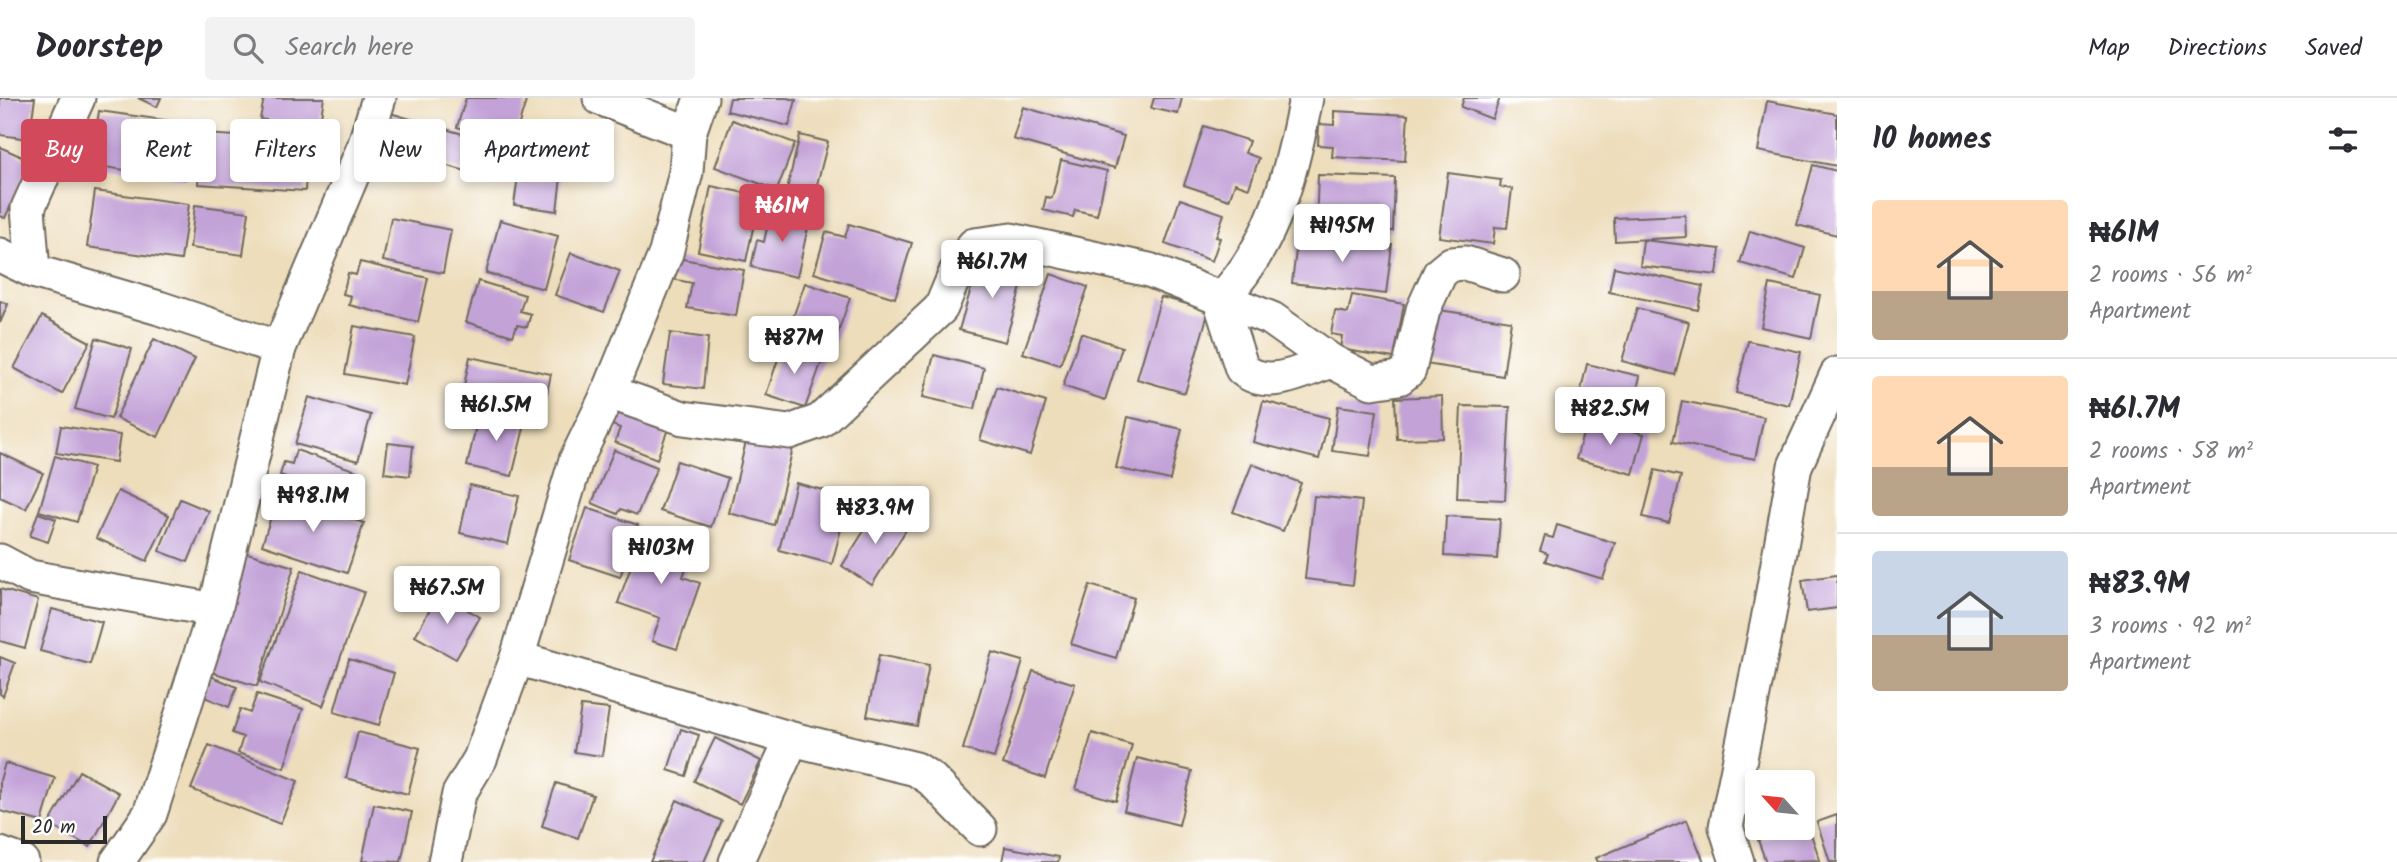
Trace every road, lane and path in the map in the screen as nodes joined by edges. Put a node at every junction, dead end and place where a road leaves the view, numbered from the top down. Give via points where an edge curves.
1 (78, 98) edge
2 (379, 98) edge
3 (600, 98) edge
4 (701, 98) edge
5 (1306, 98) edge
6 (689, 133) junction
7 (0, 255) edge
8 (33, 271) junction
9 (1503, 275) dead end
10 (1220, 300) junction
11 (279, 348) junction
12 (1331, 361) junction
13 (1837, 374) edge
14 (609, 393) junction
15 (0, 561) edge
16 (215, 610) junction
17 (517, 658) junction
18 (792, 739) junction
19 (981, 829) dead end
20 (0, 854) edge
21 (22, 862) edge
22 (117, 862) edge
23 (445, 862) edge
24 (736, 862) edge
25 (1737, 862) edge

1 - 8 street via 28,208
2 - 11 street via 364,147
3 - 6 street
4 - 6 street
5 - 10 street via 1293,166 1267,233 1245,275
6 - 14 street via 666,253
7 - 8 street
8 - 11 street
9 - 12 street via 1465,263 1451,264 1440,272 1423,310 1409,370 1399,379 1372,382
10 - 12 street via 1272,319
10 - 12 street via 1242,369 1250,376 1272,381
10 - 14 street via 1149,271 1011,240 974,245 941,308 820,421 789,432 682,418
11 - 16 street
13 - 25 street via 1795,466 1726,827
14 - 17 street via 576,460
15 - 16 street via 30,577
16 - 22 street via 150,814
17 - 18 street
17 - 23 street via 480,759 459,794
18 - 19 street via 916,769
18 - 24 street
20 - 21 street

